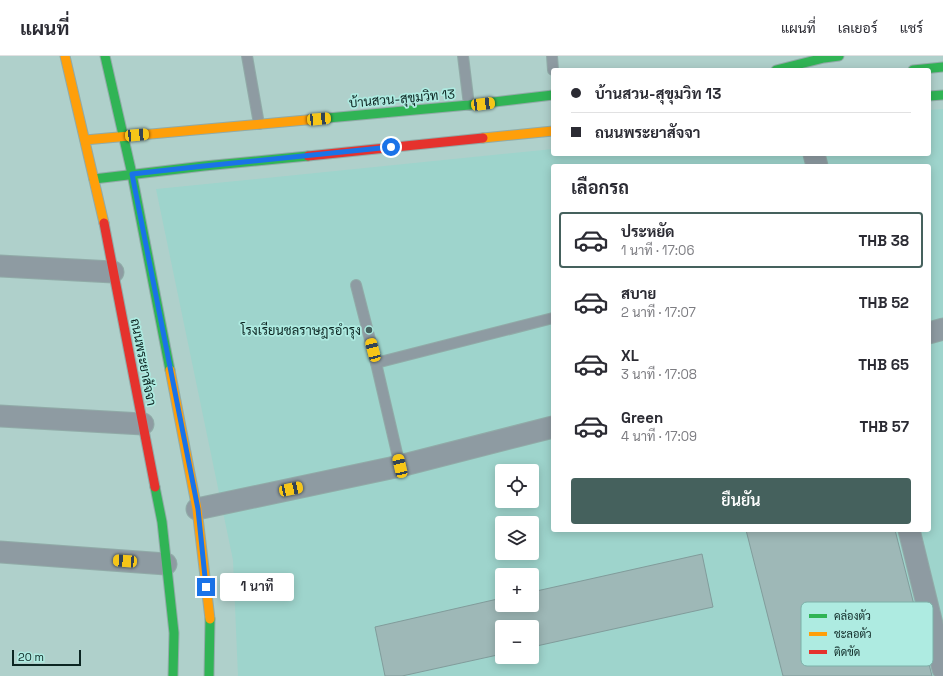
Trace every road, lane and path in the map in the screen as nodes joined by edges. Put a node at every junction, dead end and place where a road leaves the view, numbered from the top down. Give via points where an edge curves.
1 (65, 56) edge
2 (105, 56) edge
3 (247, 56) edge
4 (463, 56) edge
5 (552, 56) edge
6 (839, 56) edge
7 (943, 67) edge
8 (553, 68) edge
9 (784, 68) edge
10 (931, 68) edge
11 (551, 95) edge
12 (943, 95) edge
13 (931, 96) edge
14 (468, 105) junction
15 (259, 124) junction
16 (551, 130) edge
17 (124, 136) junction
18 (85, 140) junction
19 (132, 174) junction
20 (94, 179) junction
21 (0, 266) edge
22 (113, 272) junction
23 (356, 285) dead end
24 (551, 319) edge
25 (943, 329) edge
26 (931, 332) edge
27 (376, 364) junction
28 (0, 416) edge
29 (143, 424) junction
30 (551, 428) edge
31 (400, 466) junction
32 (198, 509) junction
33 (909, 532) edge
34 (0, 552) edge
35 (166, 564) junction
36 (927, 602) edge
37 (933, 628) edge
38 (943, 669) edge
39 (173, 676) edge
40 (209, 676) edge

1 - 18 main road, ถนนพระยาสัจจา
2 - 17 main road, ถนนพระยาสัจจา
3 - 15 lane
4 - 14 lane
5 - 8 lane
6 - 9 main road
7 - 10 main road
11 - 14 main road, บ้านสวน-สุขุมวิท 13
12 - 13 main road
14 - 15 main road, บ้านสวน-สุขุมวิท 13
15 - 17 main road, บ้านสวน-สุขุมวิท 13
16 - 19 main road
17 - 18 main road, บ้านสวน-สุขุมวิท 13
17 - 19 main road, ถนนพระยาสัจจา
18 - 20 main road, ถนนพระยาสัจจา
19 - 20 main road
19 - 32 main road, ถนนพระยาสัจจา
20 - 22 main road, ถนนพระยาสัจจา
21 - 22 street
22 - 29 main road, ถนนพระยาสัจจา
23 - 27 lane
24 - 27 lane
25 - 26 street
27 - 31 lane
28 - 29 street
29 - 35 main road, ถนนพระยาสัจจา via 162,522
30 - 31 street
31 - 32 street
32 - 40 main road, ถนนพระยาสัจจา via 210,623
33 - 36 street
34 - 35 street
35 - 39 main road, ถนนพระยาสัจจา via 174,633
37 - 38 street

